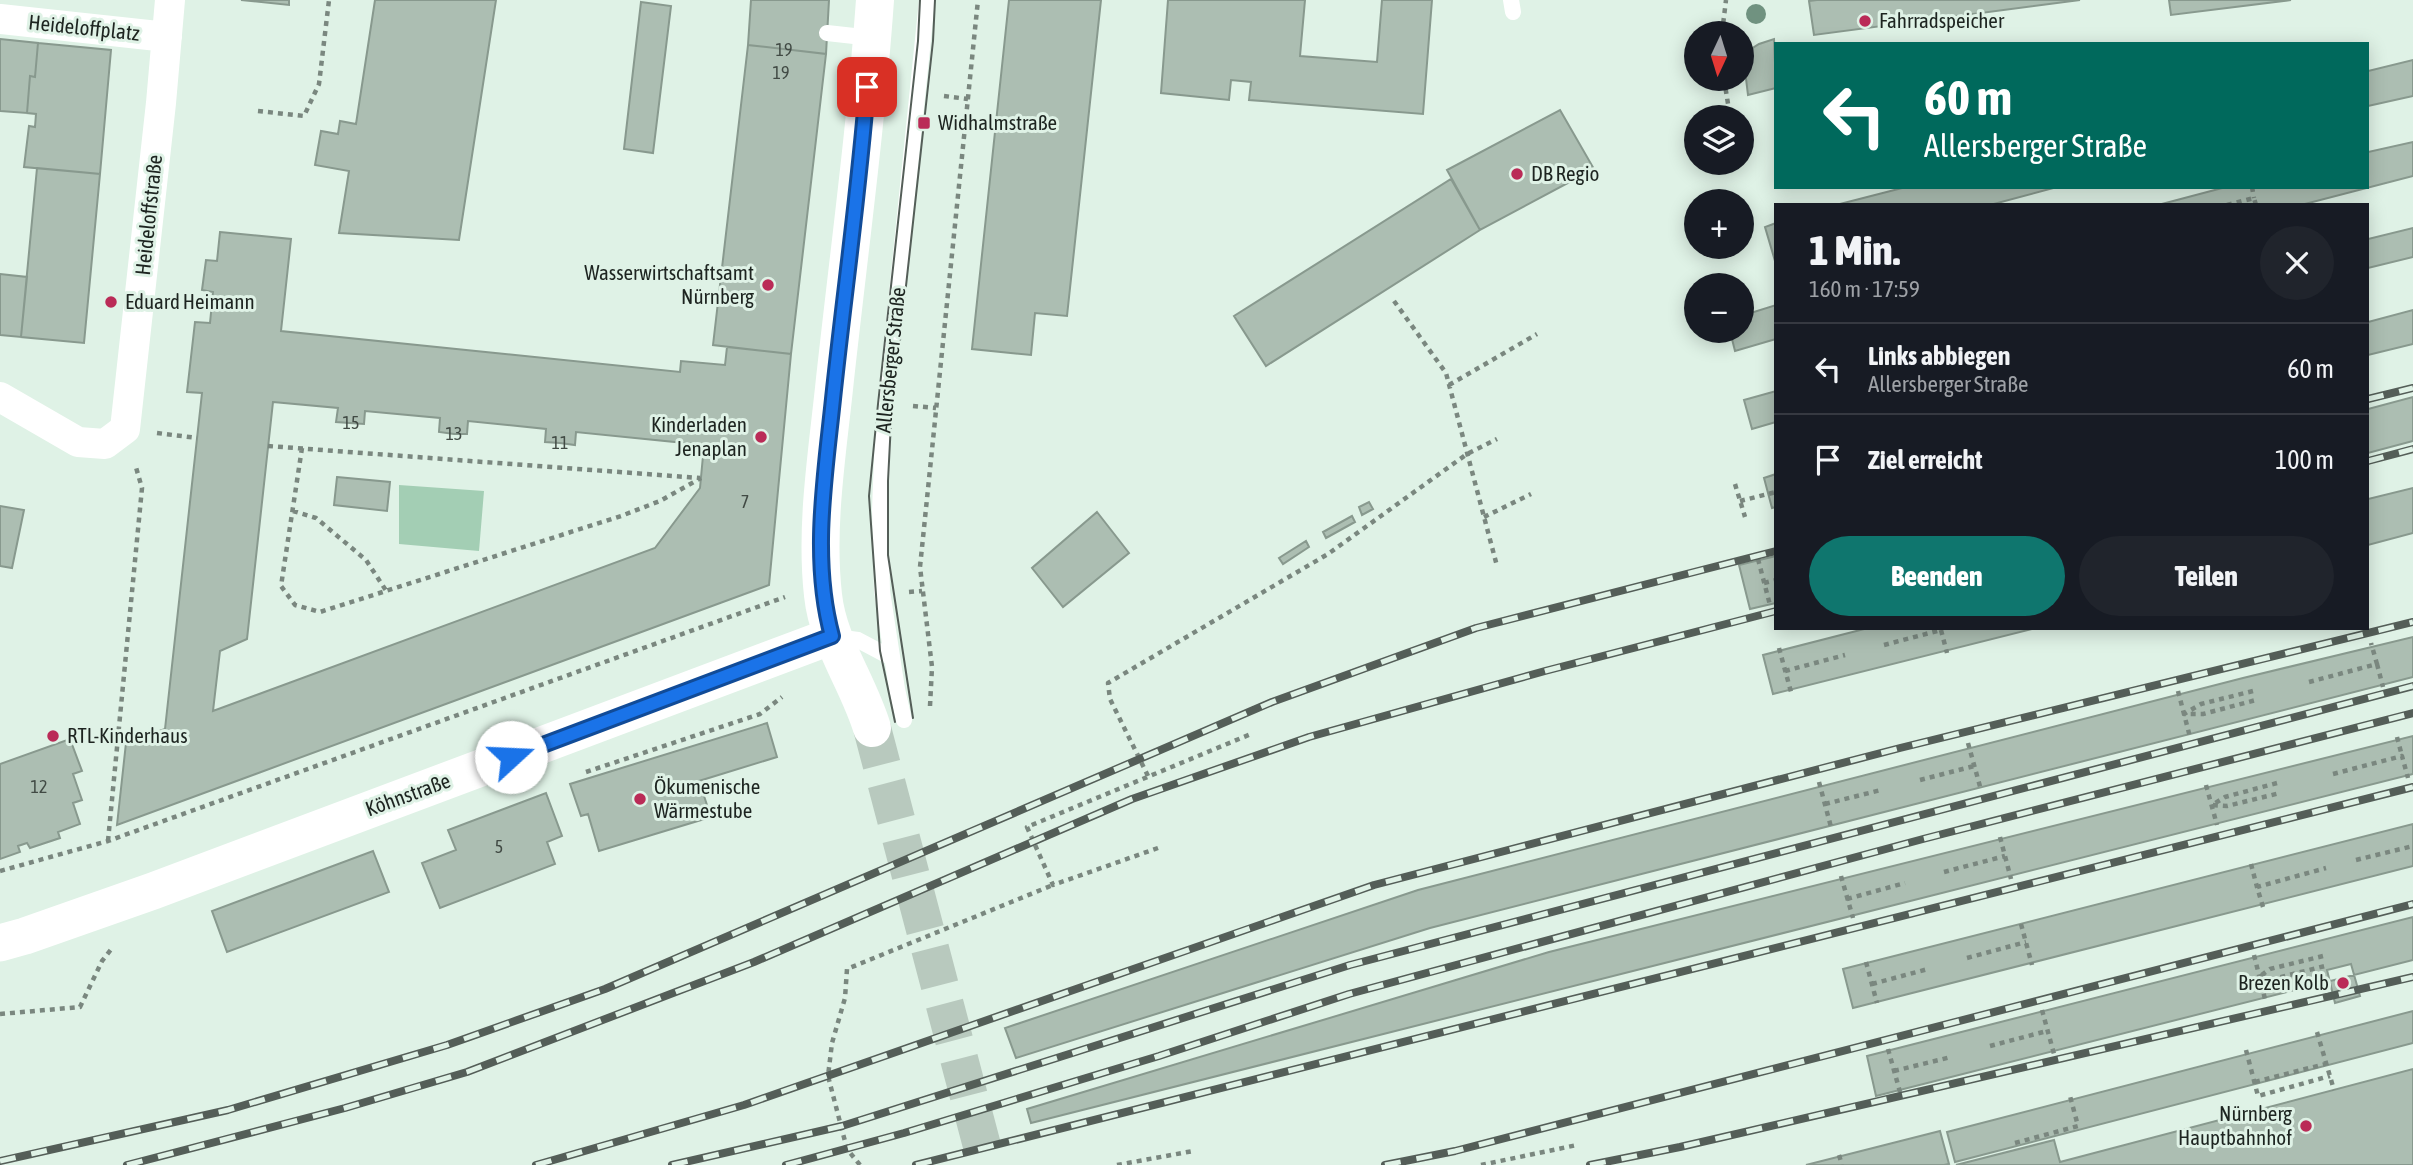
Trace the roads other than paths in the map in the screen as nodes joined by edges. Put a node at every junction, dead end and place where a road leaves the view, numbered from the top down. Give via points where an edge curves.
1 (170, 0) edge
2 (875, 0) edge
3 (927, 0) edge
4 (0, 19) edge
5 (827, 33) dead end
6 (167, 37) junction
7 (872, 38) junction
8 (0, 397) edge
9 (832, 636) junction
10 (892, 658) junction
11 (888, 724) joint
12 (0, 943) edge

1 - 6 street, Heideloffstraße
2 - 7 main road
3 - 10 lane, Allersberger Straße via 883,430 882,591
4 - 6 street, Heideloffplatz
5 - 7 lane
6 - 8 street, Heideloffstraße via 125,429 105,444 78,442
7 - 9 main road via 825,475 821,554
9 - 10 lane via 858,640
9 - 11 main road via 865,705
9 - 12 street, Köhnstraße via 153,891
10 - 11 lane, Allersberger Straße

